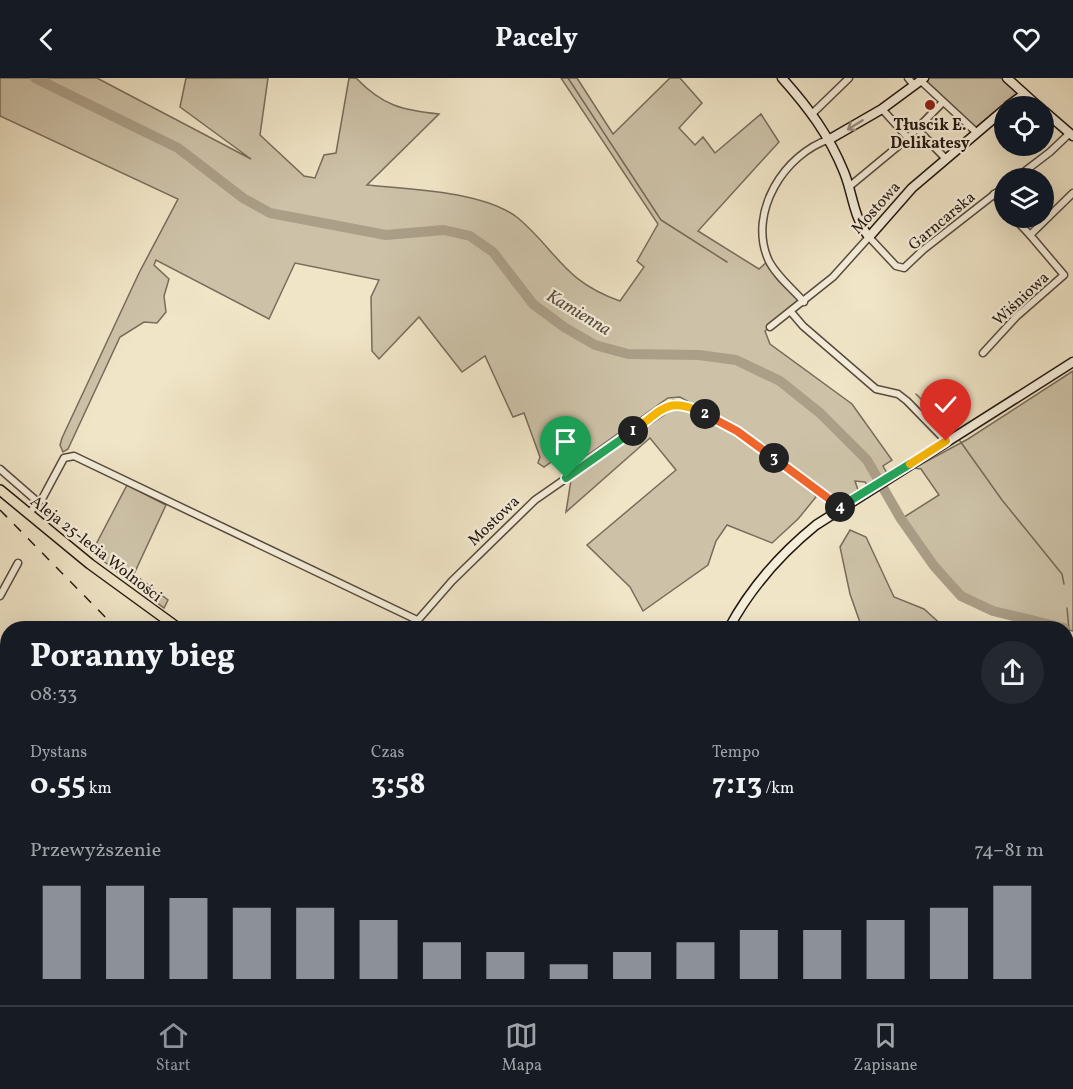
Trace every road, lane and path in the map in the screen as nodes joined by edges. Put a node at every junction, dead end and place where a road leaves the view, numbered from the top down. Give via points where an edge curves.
1 (782, 78) edge
2 (849, 78) edge
3 (1007, 78) edge
4 (917, 80) edge
5 (1023, 95) edge
6 (943, 102) junction
7 (882, 109) junction
8 (813, 113) junction
9 (994, 118) edge
10 (1054, 120) edge
11 (917, 129) junction
12 (976, 132) junction
13 (1071, 134) edge
14 (908, 138) junction
15 (830, 139) junction
16 (946, 159) junction
17 (1029, 168) edge
18 (850, 186) junction
19 (1073, 193) edge
20 (994, 194) edge
21 (1023, 228) edge
22 (1030, 235) junction
23 (869, 237) junction
24 (804, 302) junction
25 (791, 312) junction
26 (770, 327) dead end
27 (983, 353) dead end
28 (1073, 362) edge
29 (946, 441) junction
30 (0, 469) edge
31 (0, 490) edge
32 (39, 503) junction
33 (841, 507) junction
34 (28, 515) junction
35 (18, 563) dead end
36 (0, 596) edge
37 (417, 620) joint
38 (168, 621) edge
39 (733, 621) edge

1 - 8 street
2 - 8 street
3 - 5 street
4 - 6 street
4 - 7 street
6 - 11 street
6 - 12 street
7 - 14 street
7 -> 15 street
8 - 15 street
9 - 12 street, Mostowa
10 - 13 street
11 - 14 street
11 - 16 street
12 - 16 street, Mostowa
13 - 17 street
14 - 18 street
15 - 18 street
15 - 24 street via 791,164 777,182 763,214 769,260
16 - 23 street, Mostowa via 912,188
18 - 23 street via 859,225
19 - 22 street
20 - 23 street, Garncarska via 904,268 896,266
21 - 22 street, Wiśniowa
22 - 27 street, Wiśniowa via 1064,275 1017,316
23 - 24 street, Mostowa
24 - 25 street, Mostowa
25 - 26 street, Mostowa
25 - 29 street via 876,389 898,394 907,401
28 - 29 street
29 - 33 street
30 - 32 street
31 - 34 main road, Aleja 25-lecia Wolności
32 - 34 street
32 - 37 street via 64,458 74,456
33 - 37 street, Mostowa via 737,431 686,405 673,404 535,500
33 - 39 street via 786,549 750,592
34 - 38 main road, Aleja 25-lecia Wolności
35 - 36 street

